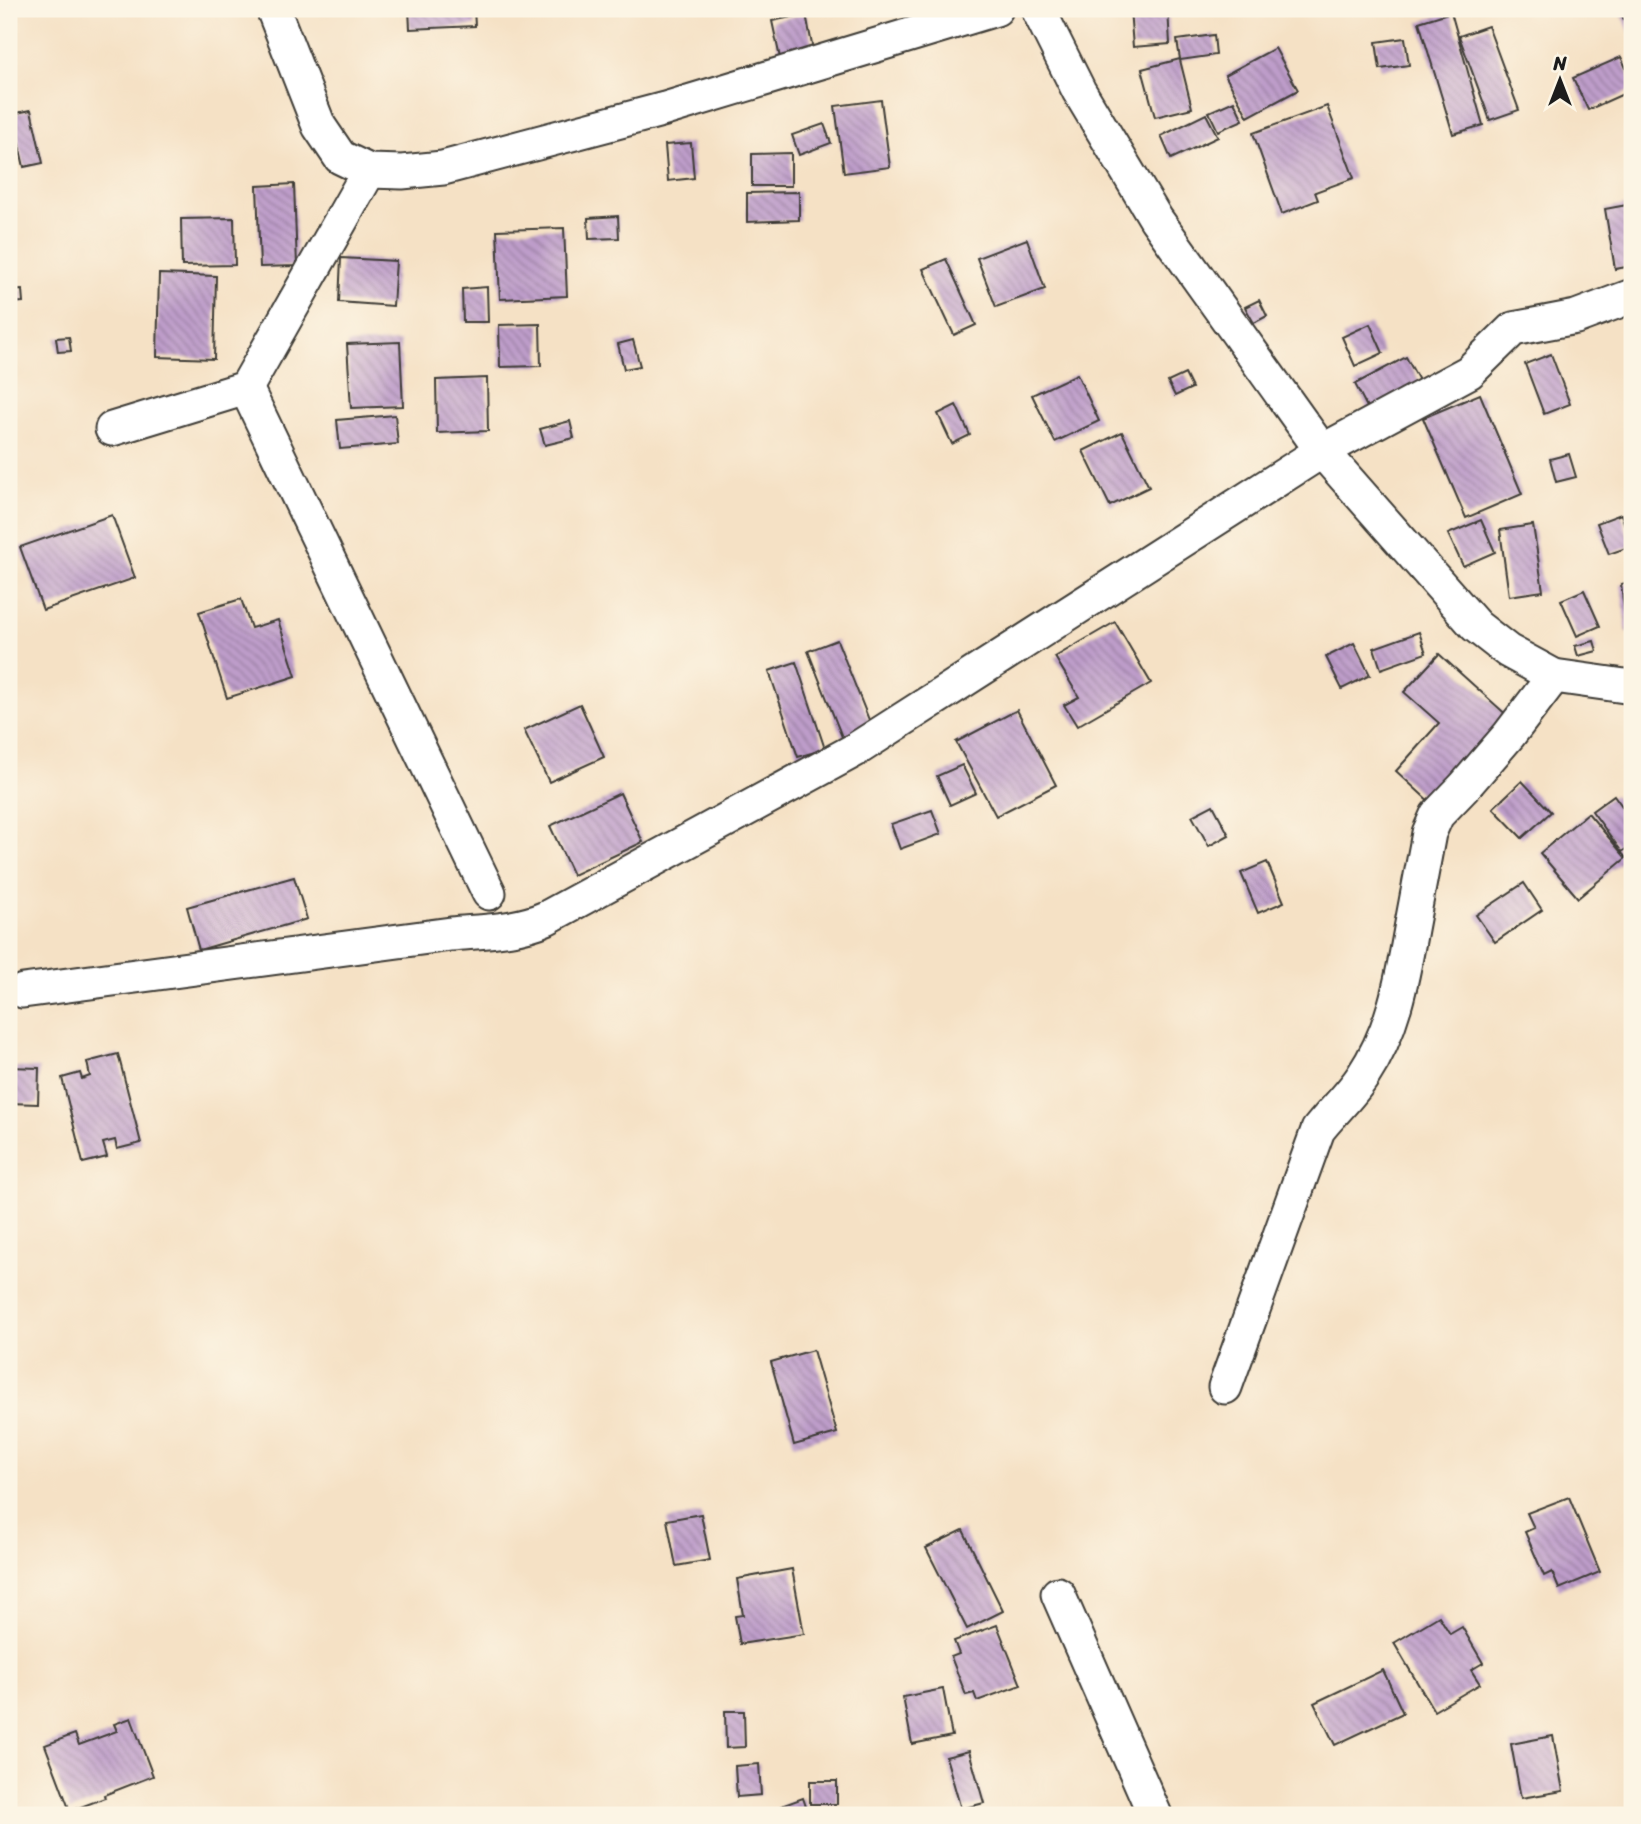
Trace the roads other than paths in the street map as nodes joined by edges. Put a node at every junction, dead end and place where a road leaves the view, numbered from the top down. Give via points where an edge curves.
1 (273, 9) edge
2 (996, 9) edge
3 (1038, 9) edge
4 (369, 171) junction
5 (1632, 296) edge
6 (246, 388) junction
7 (112, 429) dead end
8 (1322, 451) junction
9 (1554, 676) junction
10 (1632, 687) edge
11 (489, 892) dead end
12 (23, 990) dead end
13 (1225, 1387) dead end
14 (1058, 1594) dead end
15 (1155, 1815) edge

1 - 4 street via 319,126 340,157
2 - 4 street via 665,108 443,168
3 - 8 street via 1079,91 1156,219
4 - 6 street
5 - 8 street via 1576,317 1514,329 1469,372
6 - 7 street
6 - 11 street
8 - 9 street via 1476,626 1508,651
8 - 12 street via 855,750 531,925
9 - 10 street
9 - 13 street via 1509,735 1437,814 1429,833 1390,1025 1364,1076 1318,1130
14 - 15 street

